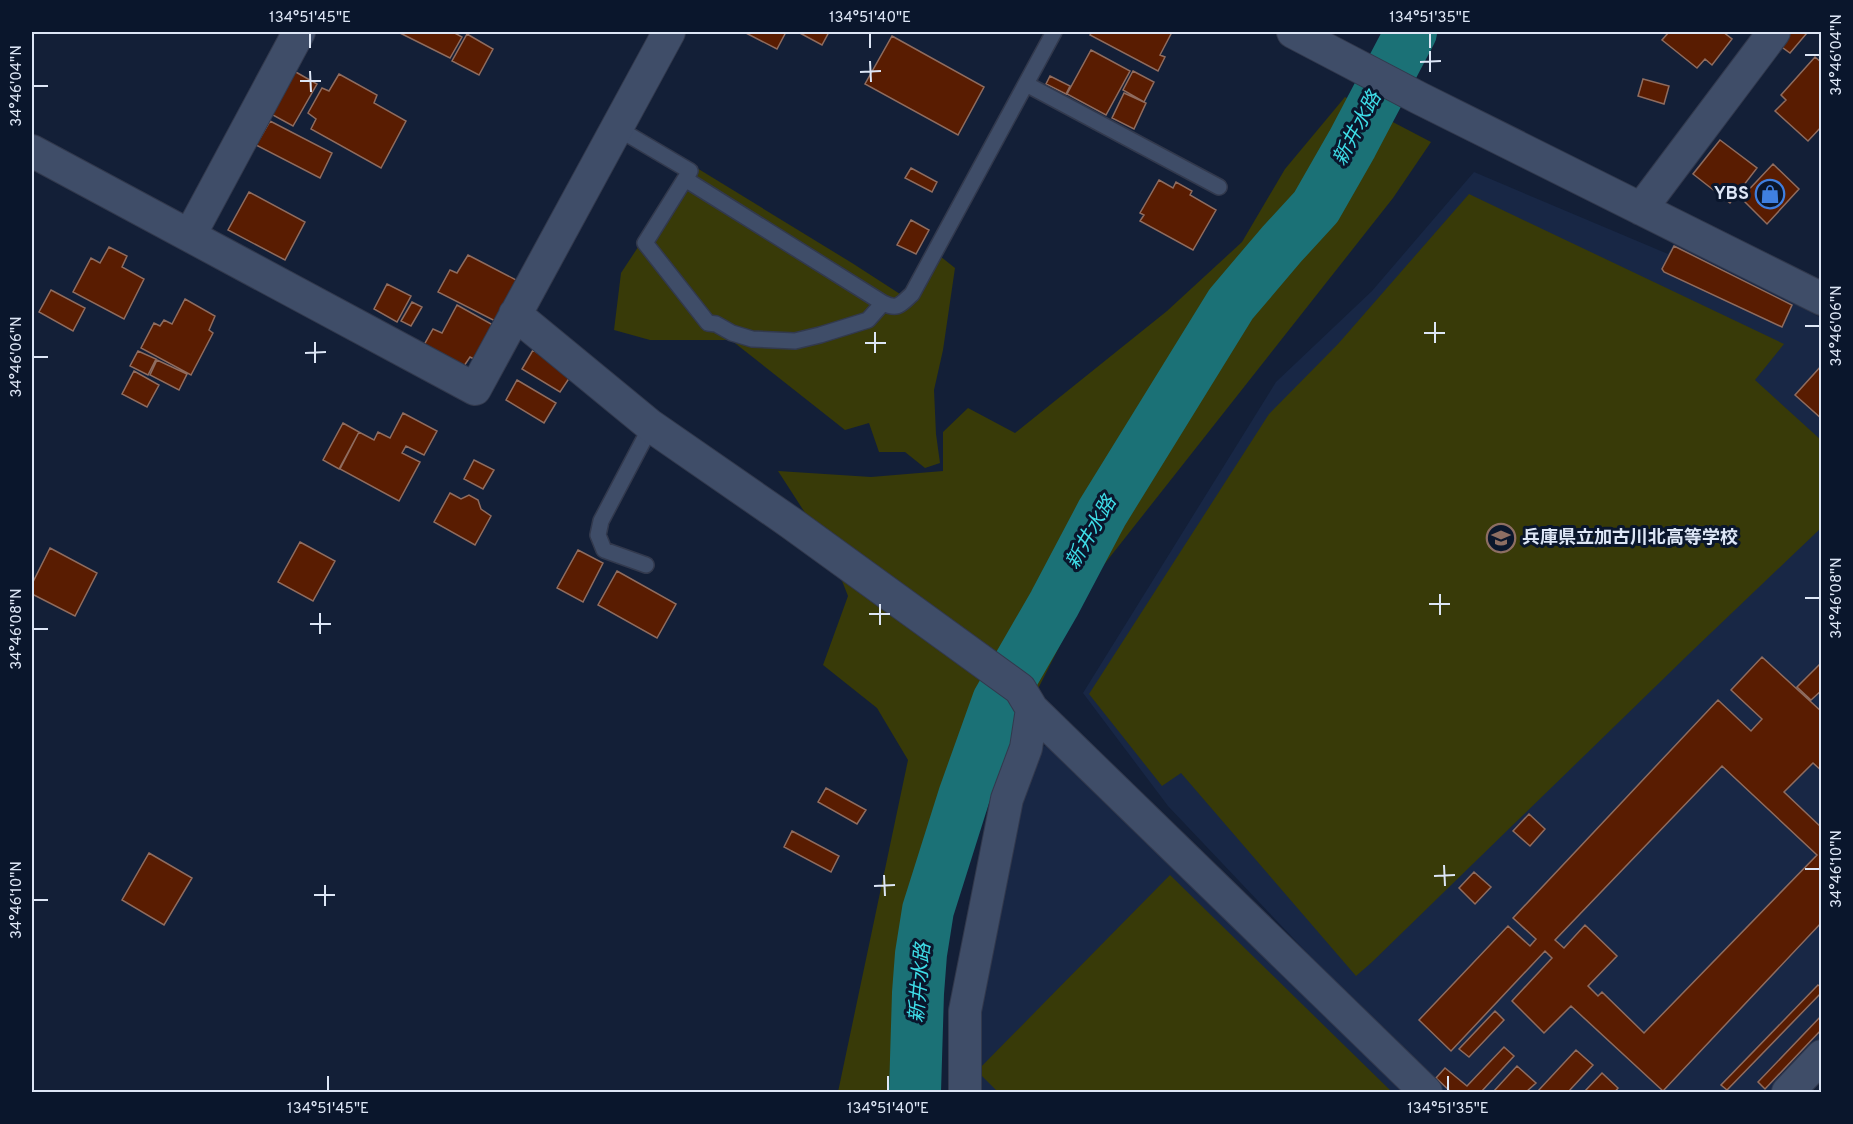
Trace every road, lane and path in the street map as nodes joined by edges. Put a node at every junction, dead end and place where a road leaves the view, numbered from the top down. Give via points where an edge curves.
1 (299, 32) edge
2 (669, 32) edge
3 (1054, 32) edge
4 (1293, 32) edge
5 (1774, 32) edge
6 (1026, 84) junction
7 (617, 128) junction
8 (32, 151) edge
9 (685, 179) junction
10 (1219, 186) dead end
11 (1641, 209) junction
12 (190, 235) junction
13 (1821, 299) edge
14 (883, 303) junction
15 (515, 314) junction
16 (651, 426) junction
17 (646, 566) dead end
18 (1032, 709) junction
19 (1821, 1056) edge
20 (965, 1092) edge
21 (1426, 1092) edge
22 (1788, 1092) edge

1 - 12 street
2 - 7 street
3 - 6 lane
4 - 11 street
5 - 11 street
6 - 10 lane
6 - 14 lane via 912,294 899,306
7 - 9 lane via 690,171
7 - 15 street
8 - 12 street
9 - 14 lane
9 - 14 lane via 645,243 708,323 752,339 795,340 868,320
11 - 13 street
12 - 15 street via 475,389
15 - 16 street
16 - 17 lane via 601,521 597,536 604,550
16 - 18 street via 1011,682
18 - 20 street via 1026,748 1007,799 965,1011
18 - 21 street
19 - 22 street

